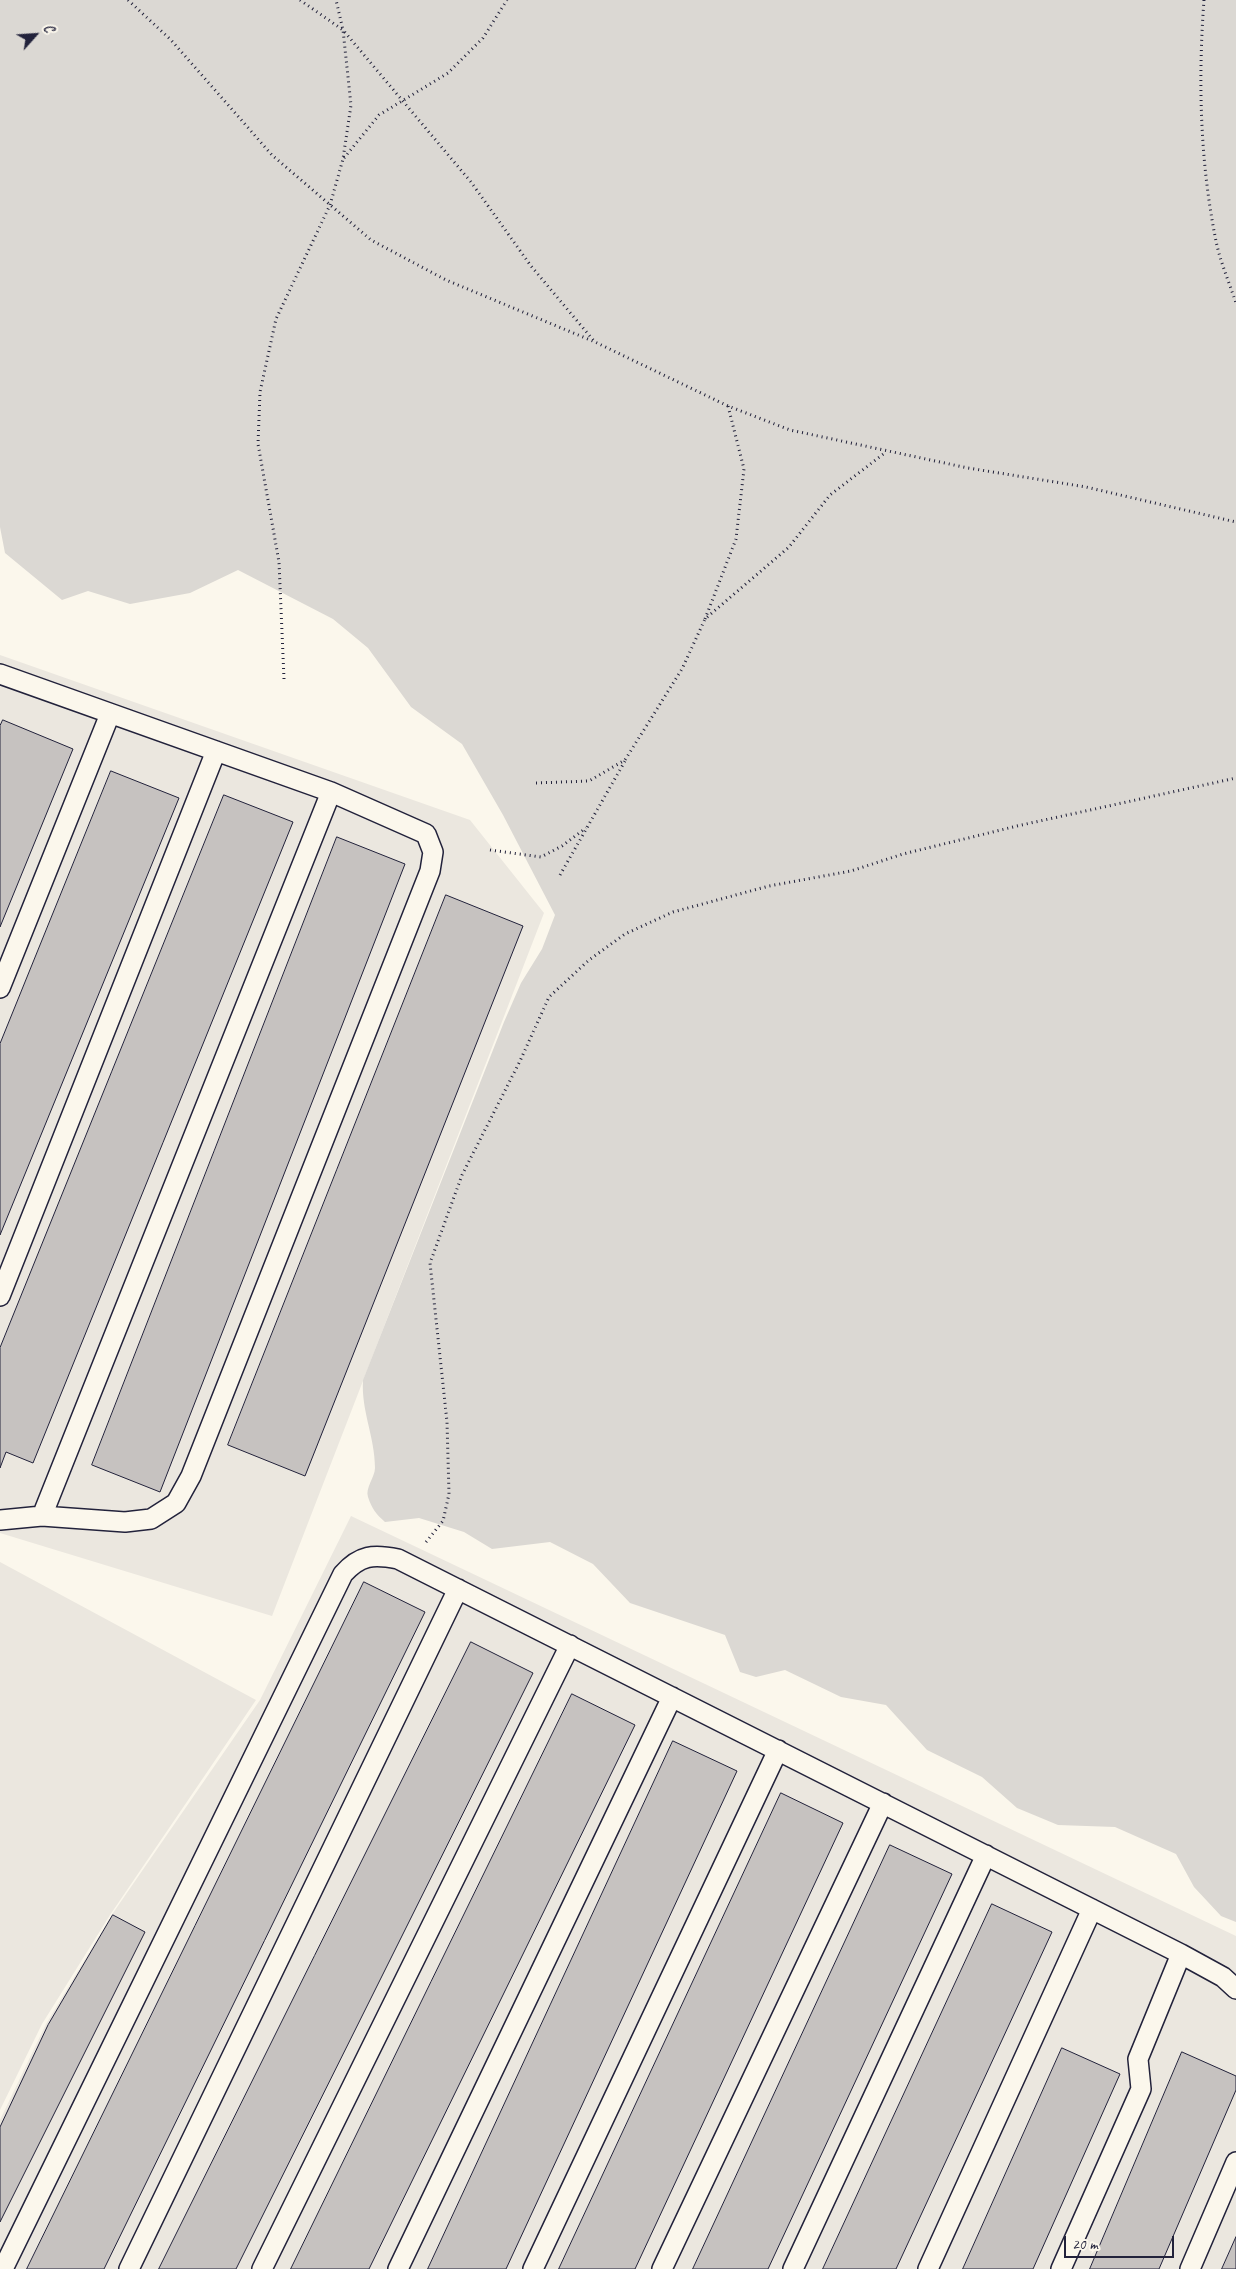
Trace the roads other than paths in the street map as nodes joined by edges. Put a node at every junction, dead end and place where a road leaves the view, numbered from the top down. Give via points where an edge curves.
1 (1, 676) edge
2 (110, 714) junction
3 (216, 751) junction
4 (331, 792) junction
5 (0, 988) edge
6 (0, 1296) edge
7 (42, 1516) junction
8 (0, 1520) edge
9 (458, 1589) junction
10 (570, 1645) junction
11 (672, 1697) junction
12 (778, 1750) junction
13 (883, 1803) junction
14 (986, 1855) junction
15 (1092, 1909) junction
16 (1181, 1954) junction
17 (1236, 1989) edge
18 (1236, 2162) edge
19 (3, 2269) edge
20 (130, 2269) edge
21 (262, 2269) edge
22 (398, 2269) edge
23 (533, 2269) edge
24 (662, 2269) edge
25 (793, 2269) edge
26 (928, 2269) edge
27 (1061, 2269) edge
28 (1190, 2269) edge

1 - 2 lane
2 - 3 lane
2 - 5 lane
3 - 4 lane
3 - 6 lane
4 - 7 lane
4 - 7 lane via 426,834 433,852 430,871 191,1476 176,1503 151,1518 125,1522
7 - 8 lane
9 - 10 lane
9 - 19 lane via 398,1559 377,1554 354,1562 342,1574
9 - 20 lane
10 - 11 lane
10 - 21 lane
11 - 12 lane
11 - 22 lane
12 - 13 lane
12 - 23 lane
13 - 14 lane
13 - 24 lane
14 - 15 lane
14 - 25 lane
15 - 16 lane
15 - 26 lane
16 - 17 lane via 1223,1977
16 - 27 lane via 1138,2059 1141,2090
18 - 28 lane

